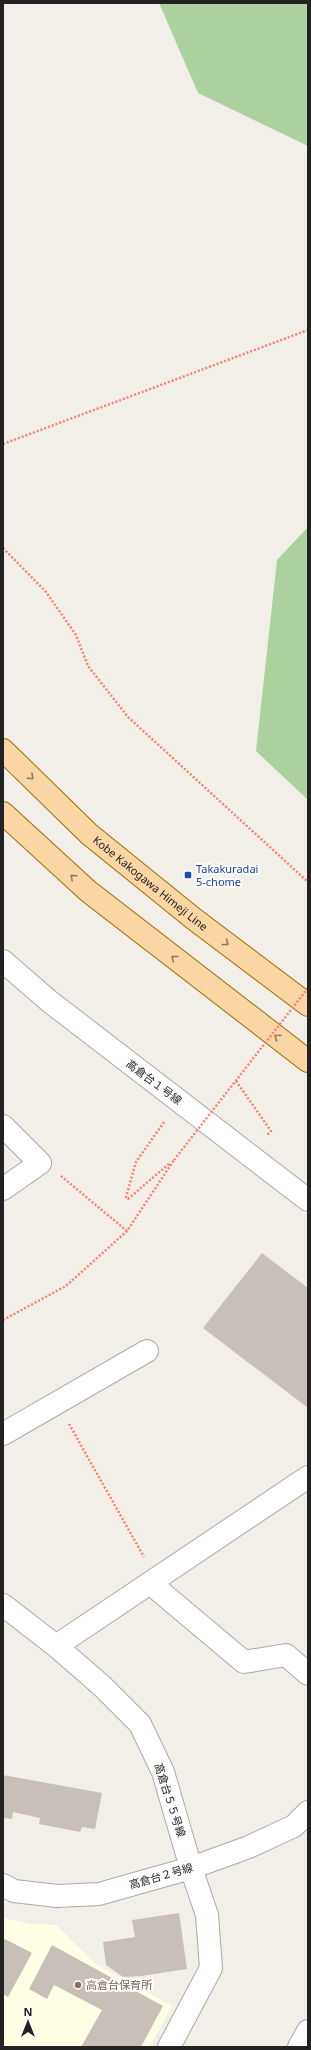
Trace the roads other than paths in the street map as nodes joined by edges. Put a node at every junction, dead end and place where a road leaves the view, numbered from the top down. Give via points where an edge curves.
1 (3, 750) edge
2 (3, 813) edge
3 (3, 960) edge
4 (308, 1005) edge
5 (308, 1061) edge
6 (3, 1126) edge
7 (3, 1189) edge
8 (308, 1200) edge
9 (147, 1351) dead end
10 (3, 1434) edge
11 (308, 1477) edge
12 (153, 1581) junction
13 (3, 1605) edge
14 (56, 1646) junction
15 (308, 1674) edge
16 (308, 1812) edge
17 (190, 1868) junction
18 (3, 1885) edge
19 (308, 2031) edge
20 (169, 2047) edge
21 (299, 2047) edge

1 -> 4 main road, Kobe Kakogawa Himeji Line via 89,834 194,919
5 -> 2 main road via 88,891
3 - 8 street, 高倉台１号線 via 49,1001
6 - 7 street via 40,1163
9 - 10 street
11 - 12 street
12 - 14 street
12 - 15 street via 244,1662 286,1655
13 - 14 street, 高倉台５５号線
14 - 17 street, 高倉台５５号線 via 140,1724 163,1772
16 - 17 street, 高倉台２号線 via 294,1826 250,1847
17 - 18 street, 高倉台２号線 via 99,1894 57,1896 14,1891
17 - 20 street, 高倉台５５号線 via 207,1916 211,1968
19 - 21 street

